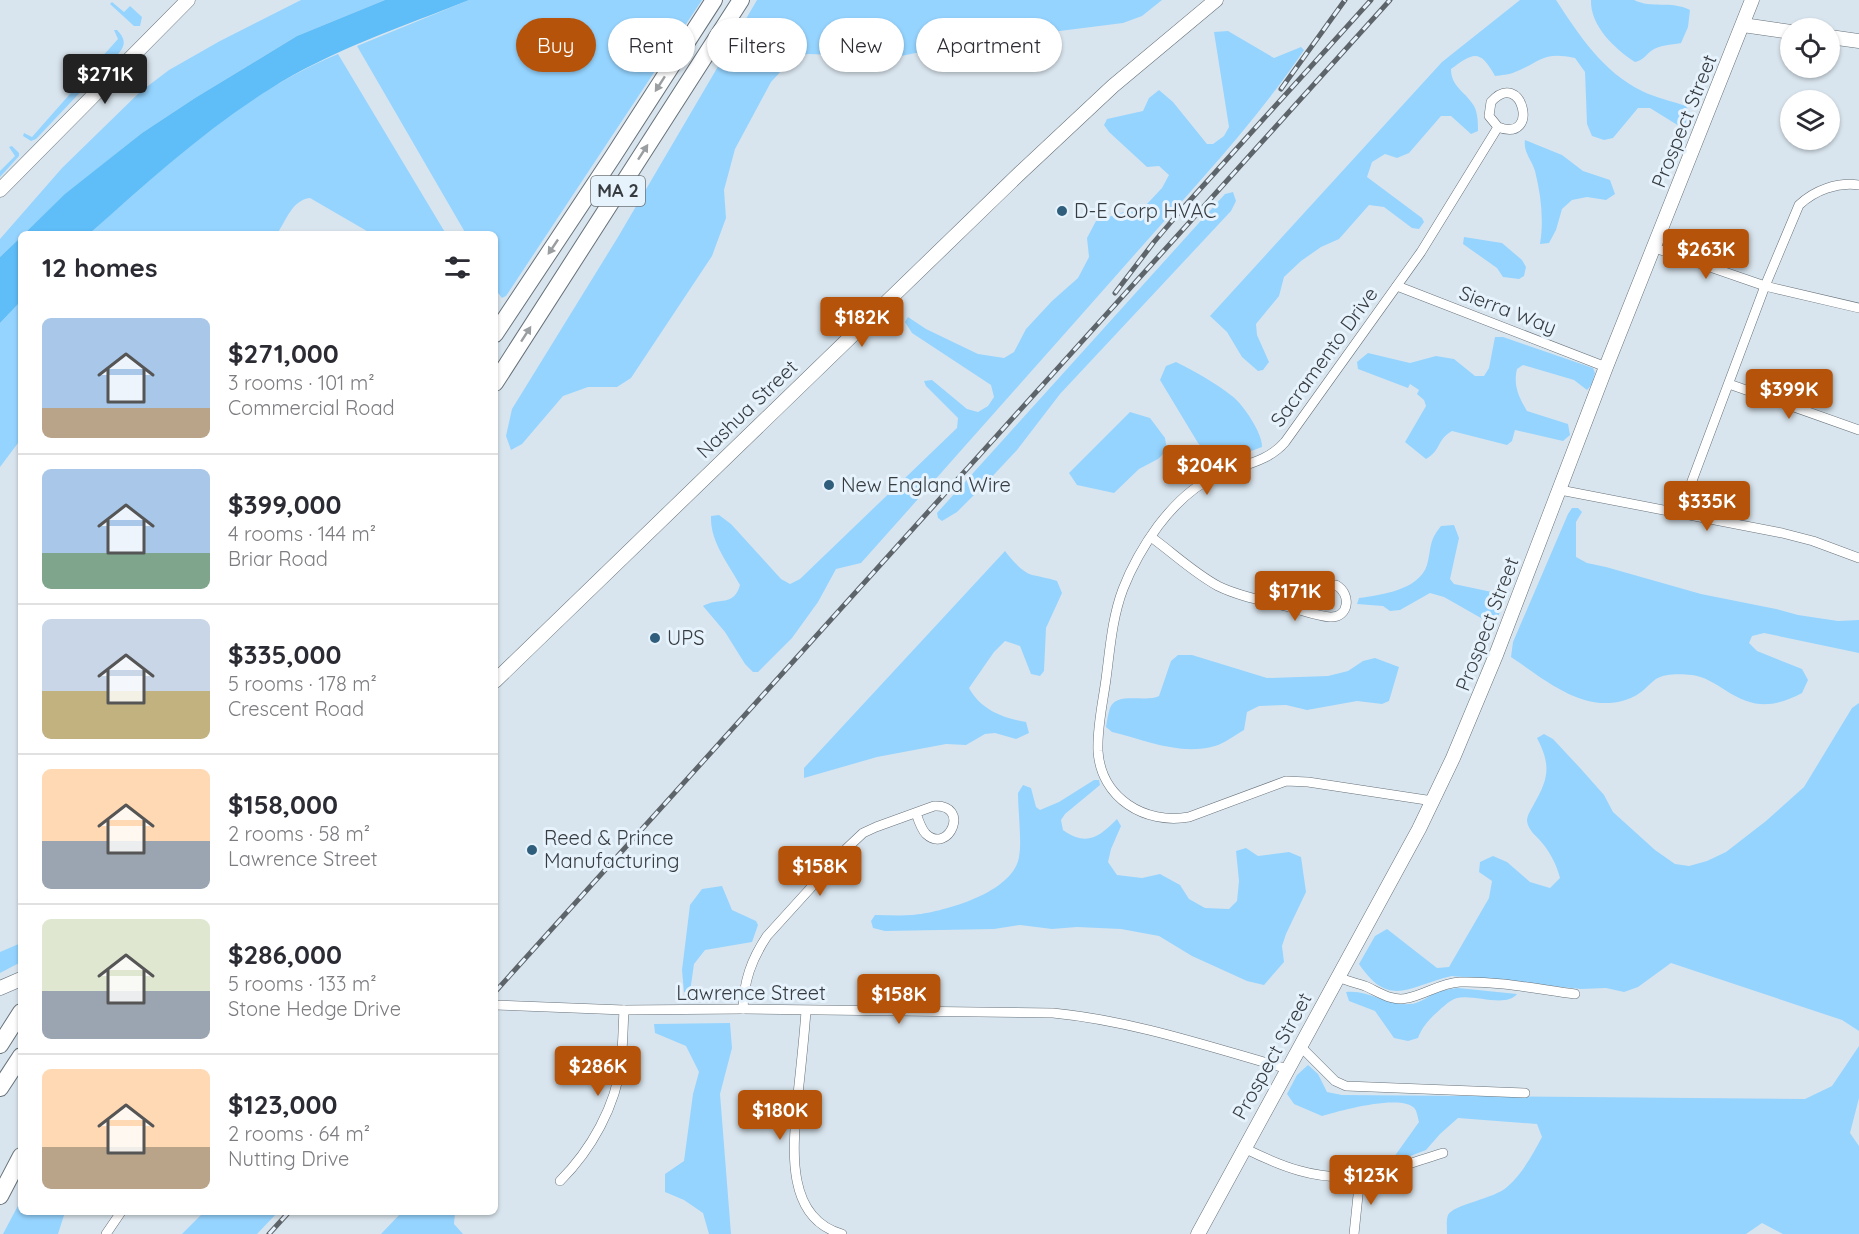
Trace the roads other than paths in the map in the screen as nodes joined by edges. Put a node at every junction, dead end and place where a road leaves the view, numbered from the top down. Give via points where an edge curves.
1 (188, 0) edge
2 (714, 0) edge
3 (741, 0) edge
4 (1216, 0) edge
5 (1752, 0) edge
6 (1743, 25) junction
7 (1780, 30) edge
8 (1840, 38) edge
9 (1859, 41) edge
10 (1497, 128) junction
11 (1859, 185) edge
12 (0, 190) edge
13 (1655, 248) junction
14 (1397, 286) junction
15 (1765, 286) junction
16 (1859, 308) edge
17 (498, 330) edge
18 (1606, 367) junction
19 (498, 378) edge
20 (1728, 384) junction
21 (1859, 430) edge
22 (1560, 490) junction
23 (1680, 513) junction
24 (1151, 537) junction
25 (1859, 558) edge
26 (1310, 612) dead end
27 (498, 678) edge
28 (1433, 801) junction
29 (916, 813) dead end
30 (1338, 977) junction
31 (18, 980) edge
32 (0, 987) edge
33 (1575, 994) dead end
34 (498, 1005) edge
35 (624, 1010) junction
36 (743, 1010) junction
37 (806, 1011) junction
38 (18, 1017) edge
39 (0, 1045) edge
40 (1300, 1046) junction
41 (18, 1061) edge
42 (1287, 1069) junction
43 (0, 1088) edge
44 (1525, 1093) dead end
45 (1244, 1148) junction
46 (1443, 1153) dead end
47 (18, 1162) edge
48 (1360, 1176) junction
49 (560, 1181) dead end
50 (2, 1192) edge
51 (119, 1215) edge
52 (106, 1234) edge
53 (842, 1234) edge
54 (1198, 1234) edge
55 (1354, 1234) edge

1 - 12 main road
2 -> 17 highway, MA 2
19 -> 3 highway, MA 2
4 - 27 main road, Nashua Street via 1113,86 1020,173
5 - 6 main road, Prospect Street
6 - 7 main road
6 - 13 main road, Prospect Street
8 - 9 main road
10 - 10 street via 1510,129 1522,120 1524,108 1514,95 1503,94 1491,102 1489,116
10 - 14 street, Sacramento Drive via 1440,224
11 - 15 street via 1823,189 1799,205
13 - 15 street
13 - 18 main road, Prospect Street
14 - 18 street, Sierra Way
14 - 24 street, Sacramento Drive via 1279,448 1195,488
15 - 16 street
15 - 20 street
18 - 22 main road, Prospect Street
20 - 21 street
20 - 23 street
22 - 23 street
22 - 28 main road, Prospect Street via 1479,699
23 - 25 street via 1782,533
24 - 26 street via 1218,586
24 - 28 street, Sacramento Drive via 1131,570 1118,605 1098,740 1103,774 1124,802 1154,817 1180,818 1286,781
28 - 30 main road, Prospect Street
29 - 36 street via 876,826 854,841 767,936 748,971
30 - 33 street via 1399,999 1460,982
30 - 40 main road, Prospect Street
31 - 32 main road
34 - 35 street, Lawrence Street
35 - 36 street, Lawrence Street
35 - 49 street via 616,1089 592,1141 577,1165
36 - 37 street, Lawrence Street
37 - 42 street, Lawrence Street via 1086,1016
37 - 53 street via 793,1149 795,1173 815,1218
38 - 39 highway
40 - 42 main road, Prospect Street
40 - 44 street via 1335,1081 1346,1086
41 - 43 highway
42 - 45 main road, Prospect Street
45 - 48 street via 1307,1173
45 - 54 main road, Prospect Street
46 - 48 street
47 - 50 highway
48 - 55 street
51 - 52 street

